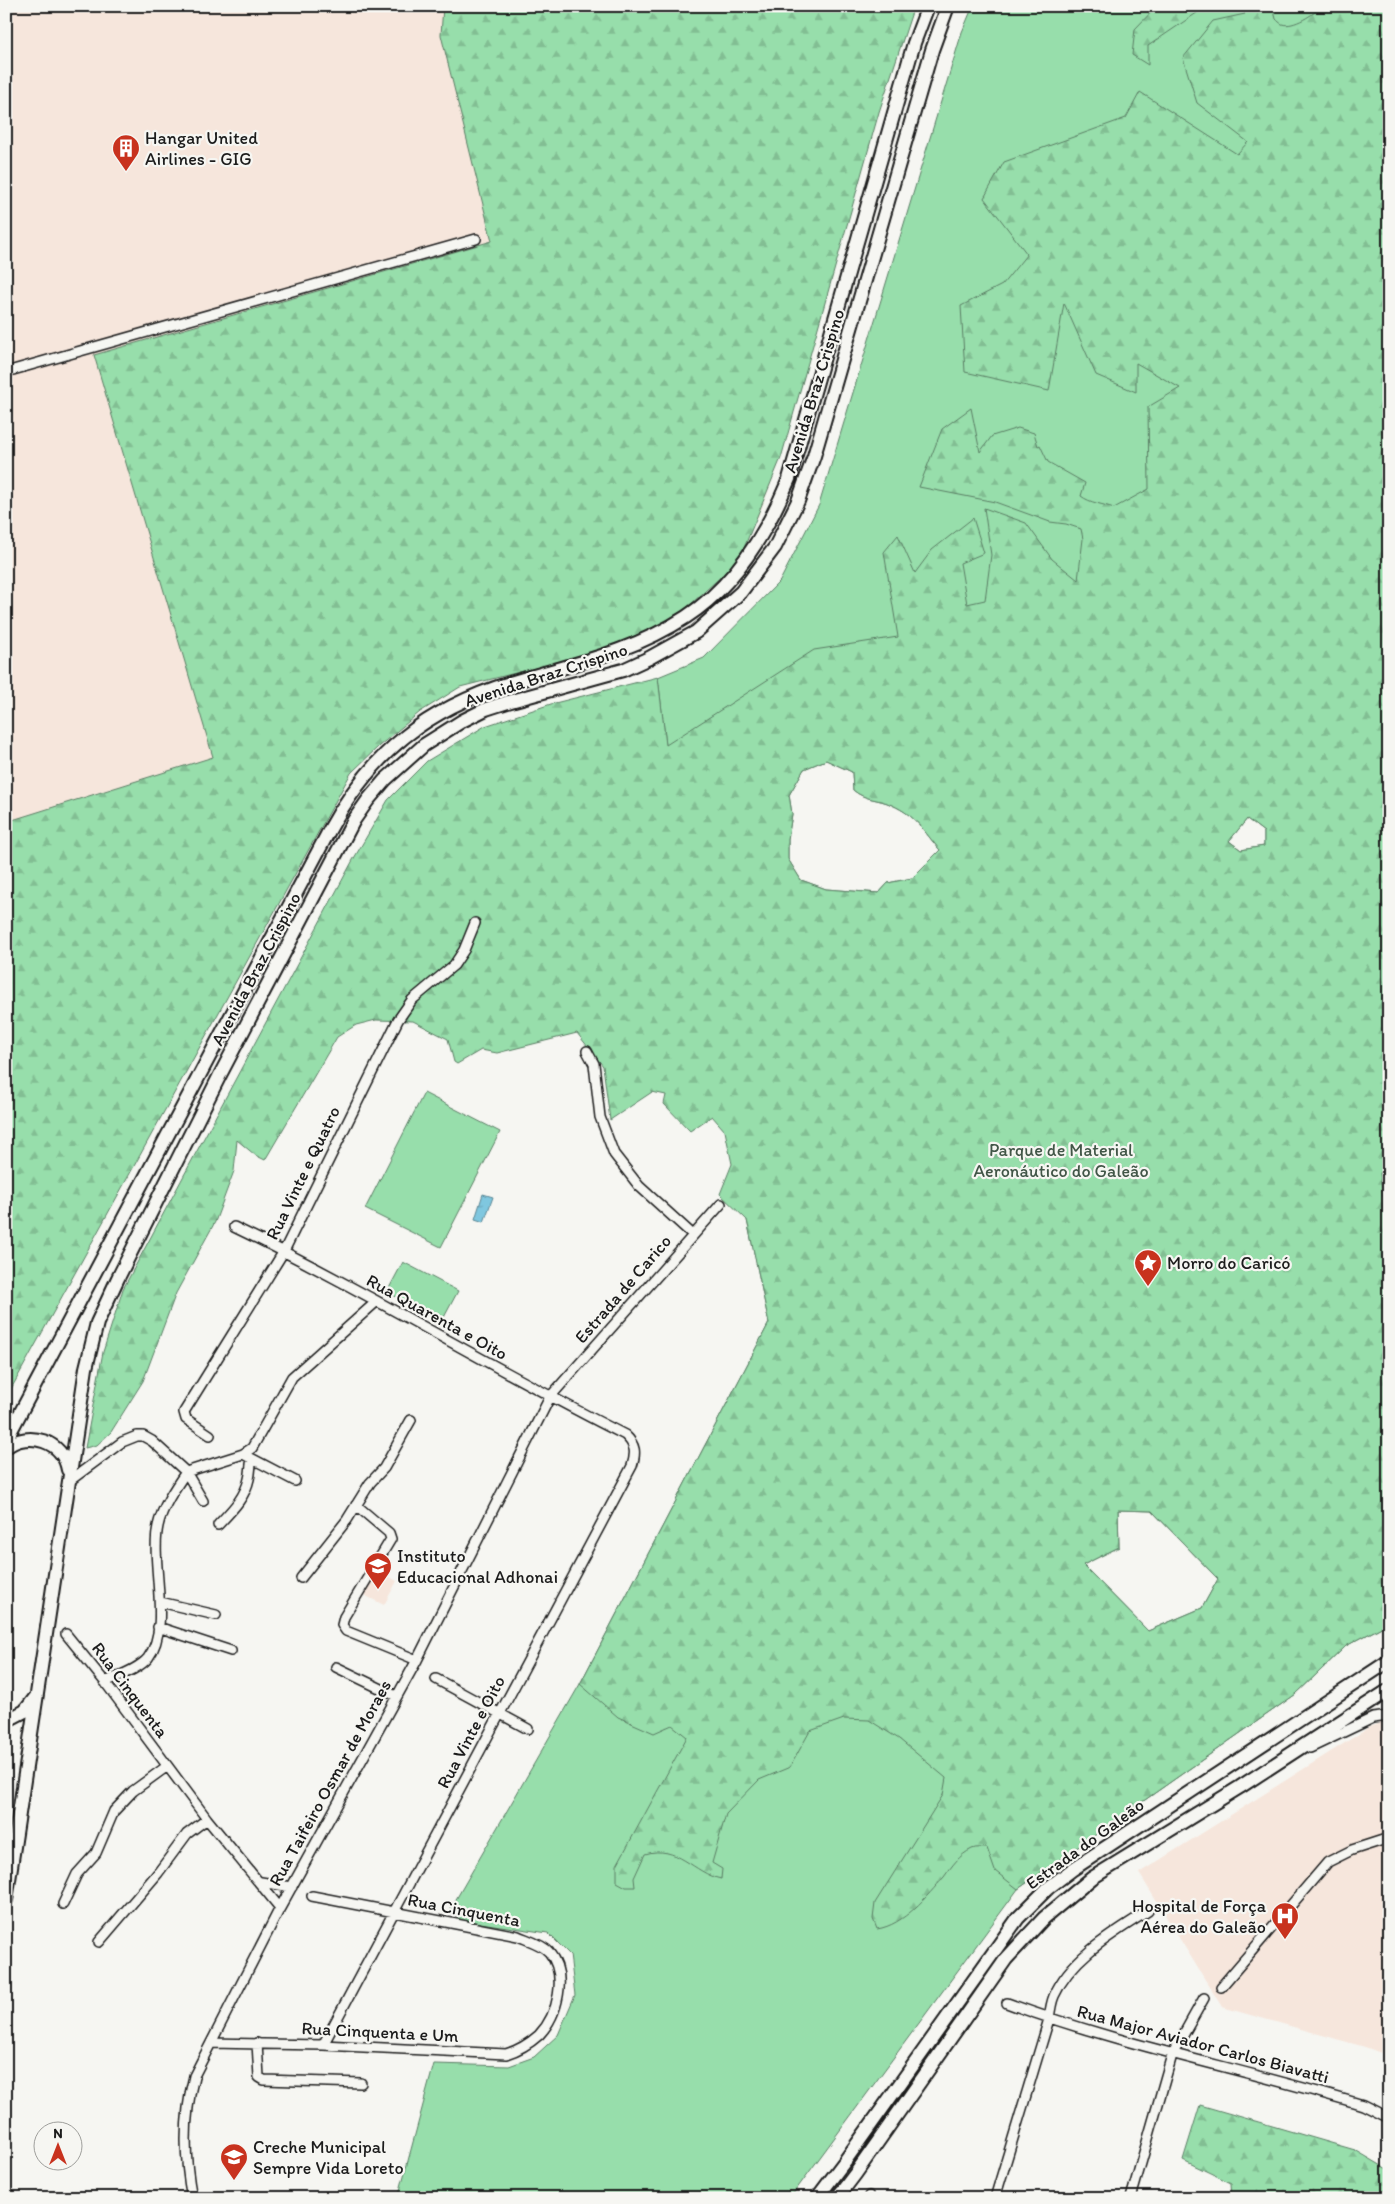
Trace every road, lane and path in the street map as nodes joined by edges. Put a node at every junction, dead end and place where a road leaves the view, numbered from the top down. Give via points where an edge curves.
1 (928, 6) edge
2 (948, 6) edge
3 (476, 238) dead end
4 (6, 372) edge
5 (475, 923) dead end
6 (587, 1050) dead end
7 (721, 1204) dead end
8 (234, 1226) dead end
9 (693, 1235) junction
10 (284, 1251) junction
11 (376, 1302) junction
12 (550, 1397) junction
13 (411, 1420) dead end
14 (210, 1435) dead end
15 (625, 1435) joint
16 (6, 1440) edge
17 (6, 1447) edge
18 (243, 1454) junction
19 (252, 1459) junction
20 (186, 1472) junction
21 (69, 1478) junction
22 (295, 1481) dead end
23 (203, 1501) dead end
24 (356, 1505) junction
25 (218, 1525) dead end
26 (301, 1578) dead end
27 (160, 1602) junction
28 (216, 1615) dead end
29 (158, 1626) junction
30 (66, 1634) dead end
31 (231, 1651) dead end
32 (417, 1660) junction
33 (1389, 1662) edge
34 (336, 1667) dead end
35 (436, 1679) dead end
36 (105, 1682) junction
37 (1389, 1690) edge
38 (36, 1695) junction
39 (396, 1696) junction
40 (499, 1712) junction
41 (1389, 1716) edge
42 (6, 1721) edge
43 (528, 1729) dead end
44 (166, 1767) junction
45 (1240, 1788) junction
46 (207, 1819) junction
47 (1389, 1838) edge
48 (261, 1882) junction
49 (292, 1887) junction
50 (312, 1896) dead end
51 (6, 1900) edge
52 (63, 1904) dead end
53 (280, 1908) junction
54 (1148, 1912) dead end
55 (394, 1913) junction
56 (99, 1942) dead end
57 (1221, 1987) dead end
58 (1204, 1998) dead end
59 (1007, 2003) dead end
60 (1049, 2019) junction
61 (540, 2033) joint
62 (211, 2043) junction
63 (257, 2043) junction
64 (323, 2045) junction
65 (1172, 2055) junction
66 (361, 2083) dead end
67 (1389, 2118) edge
68 (192, 2198) edge
69 (817, 2198) edge
70 (836, 2198) edge
71 (995, 2198) edge
72 (1131, 2198) edge

1 - 16 main road, Avenida Braz Crispino via 914,43 789,479 778,505 748,556 709,599 663,631 626,649 510,683 458,704 408,734 384,753 362,779 330,828
2 - 21 main road, Avenida Braz Crispino via 932,50 814,456 798,501 775,547 735,597 696,632 623,670 486,709 462,721 424,745 368,800 354,820 220,1074 100,1316 86,1368
3 - 4 street
5 - 10 street, Rua Vinte e Quatro via 454,965 412,1000 398,1020
6 - 9 street via 594,1064 600,1117 614,1154 639,1186
7 - 9 street, Estrada de Carico
8 - 10 street, Rua Quarenta e Oito
9 - 12 street, Estrada de Carico
10 - 11 street, Rua Quarenta e Oito
10 - 14 street, Rua Vinte e Quatro via 184,1412 186,1419
11 - 12 street, Rua Quarenta e Oito
11 - 18 street via 292,1377 252,1448
12 - 15 street, Rua Quarenta e Oito
12 - 32 street, Rua Taifeiro Osmar de Moraes
13 - 24 street via 384,1468
15 - 40 street, Rua Vinte e Oito via 635,1451 632,1466
17 - 21 main road via 29,1438 49,1443 63,1456
18 - 19 street
18 - 20 street
19 - 22 street
19 - 25 street via 242,1497
20 - 21 street via 152,1441 137,1436 122,1442
20 - 23 street
20 - 27 street via 167,1502 158,1527
21 - 38 main road, Avenida Braz Crispino
24 - 26 street
24 - 32 street via 389,1533 391,1539 344,1617 343,1628
27 - 28 street
27 - 29 street
29 - 31 street
29 - 36 street via 157,1642 148,1659
30 - 36 street, Rua Cinquenta
32 - 39 street, Rua Taifeiro Osmar de Moraes
33 - 69 main road, Estrada do Galeão via 1073,1870 1034,1901 1002,1939
34 - 39 street
35 - 40 street
36 - 44 street, Rua Cinquenta
37 - 45 main road, Estrada do Galeão
38 - 42 main road via 25,1711
38 - 51 main road, Avenida Braz Crispino
39 - 49 street, Rua Taifeiro Osmar de Moraes
40 - 43 street
40 - 55 street, Rua Vinte e Oito
41 - 45 street via 1373,1718 1328,1738
44 - 46 street, Rua Cinquenta
44 - 52 street via 133,1791 114,1811 96,1853 77,1874
45 - 70 main road, Estrada do Galeão via 1092,1878 1065,1898 1025,1936 980,1994
46 - 48 street, Rua Cinquenta
46 - 56 street via 187,1834 152,1881
47 - 57 street via 1328,1862
48 - 49 street
48 - 53 street, Rua Cinquenta
49 - 53 street, Rua Taifeiro Osmar de Moraes
50 - 55 street, Rua Cinquenta
53 - 62 street, Rua Taifeiro Osmar de Moraes
54 - 60 street via 1098,1946 1067,1974 1053,1997
55 - 61 street, Rua Cinquenta via 518,1936 548,1950 556,1965 560,1986 554,2008
55 - 64 street, Rua Vinte e Oito
58 - 65 street
59 - 60 street, Rua Major Aviador Carlos Biavatti
60 - 65 street, Rua Major Aviador Carlos Biavatti
60 - 71 street
61 - 64 street, Rua Cinquenta e Um via 528,2044 506,2054
62 - 63 street, Rua Cinquenta e Um
62 - 68 street, Rua Taifeiro Osmar de Moraes via 194,2076 190,2093 187,2152
63 - 64 street, Rua Cinquenta e Um
63 - 66 street via 257,2071 264,2080
65 - 67 street, Rua Major Aviador Carlos Biavatti via 1331,2095 1363,2105
65 - 72 street

